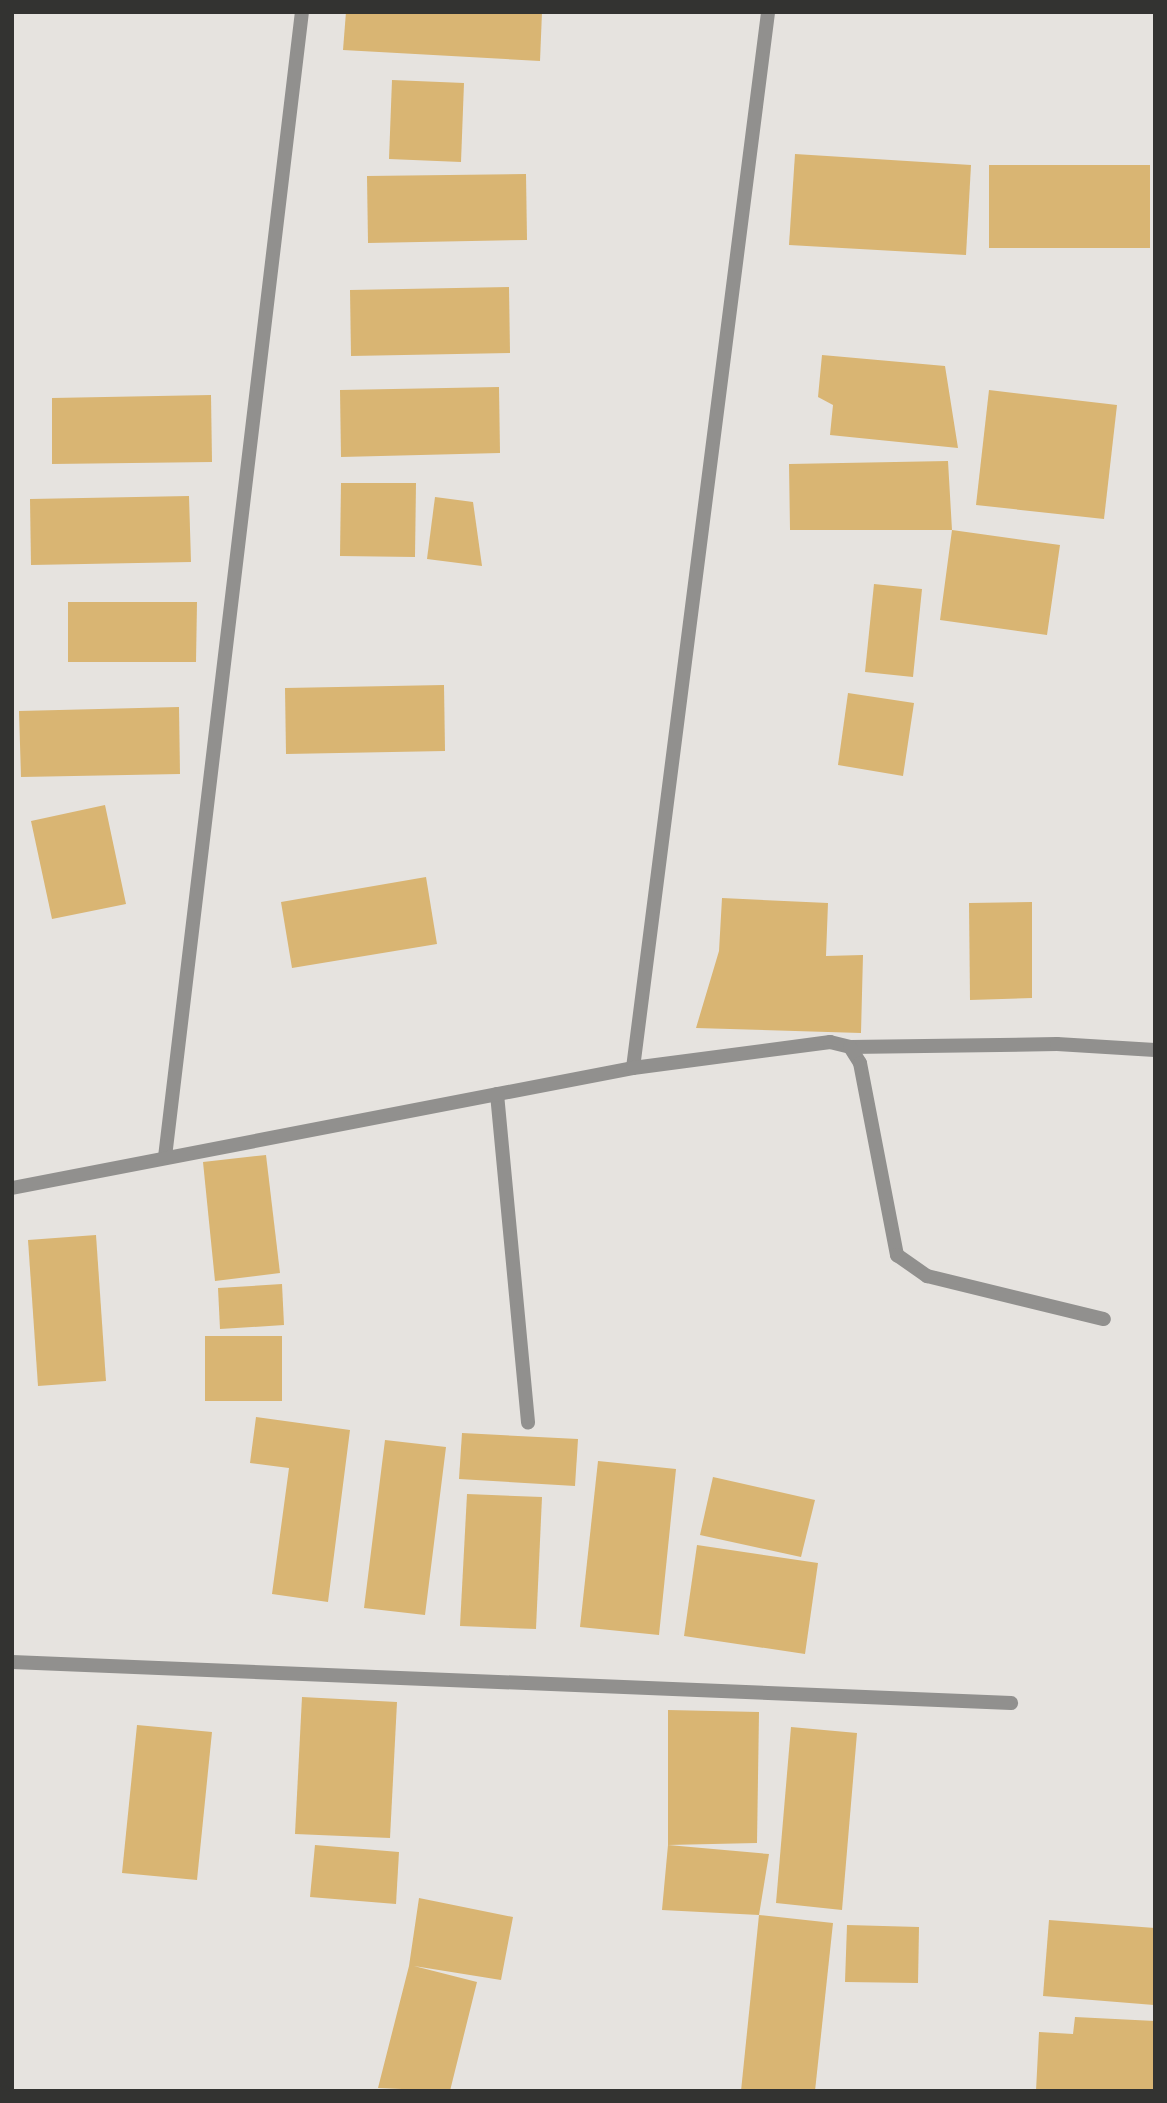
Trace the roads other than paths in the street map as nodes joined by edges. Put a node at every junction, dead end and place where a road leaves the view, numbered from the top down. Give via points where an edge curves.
1 (302, 12) edge
2 (768, 12) edge
3 (850, 1047) junction
4 (1155, 1051) edge
5 (633, 1068) junction
6 (497, 1094) junction
7 (165, 1157) junction
8 (12, 1188) edge
9 (1104, 1319) dead end
10 (528, 1423) dead end
11 (12, 1662) edge
12 (1012, 1703) dead end

1 - 7 street
2 - 5 street
3 - 4 street via 1057,1044
3 - 5 street via 830,1042
3 - 9 street via 860,1063 897,1255 927,1276
5 - 6 street
6 - 7 street
6 - 10 street
7 - 8 street
11 - 12 street

